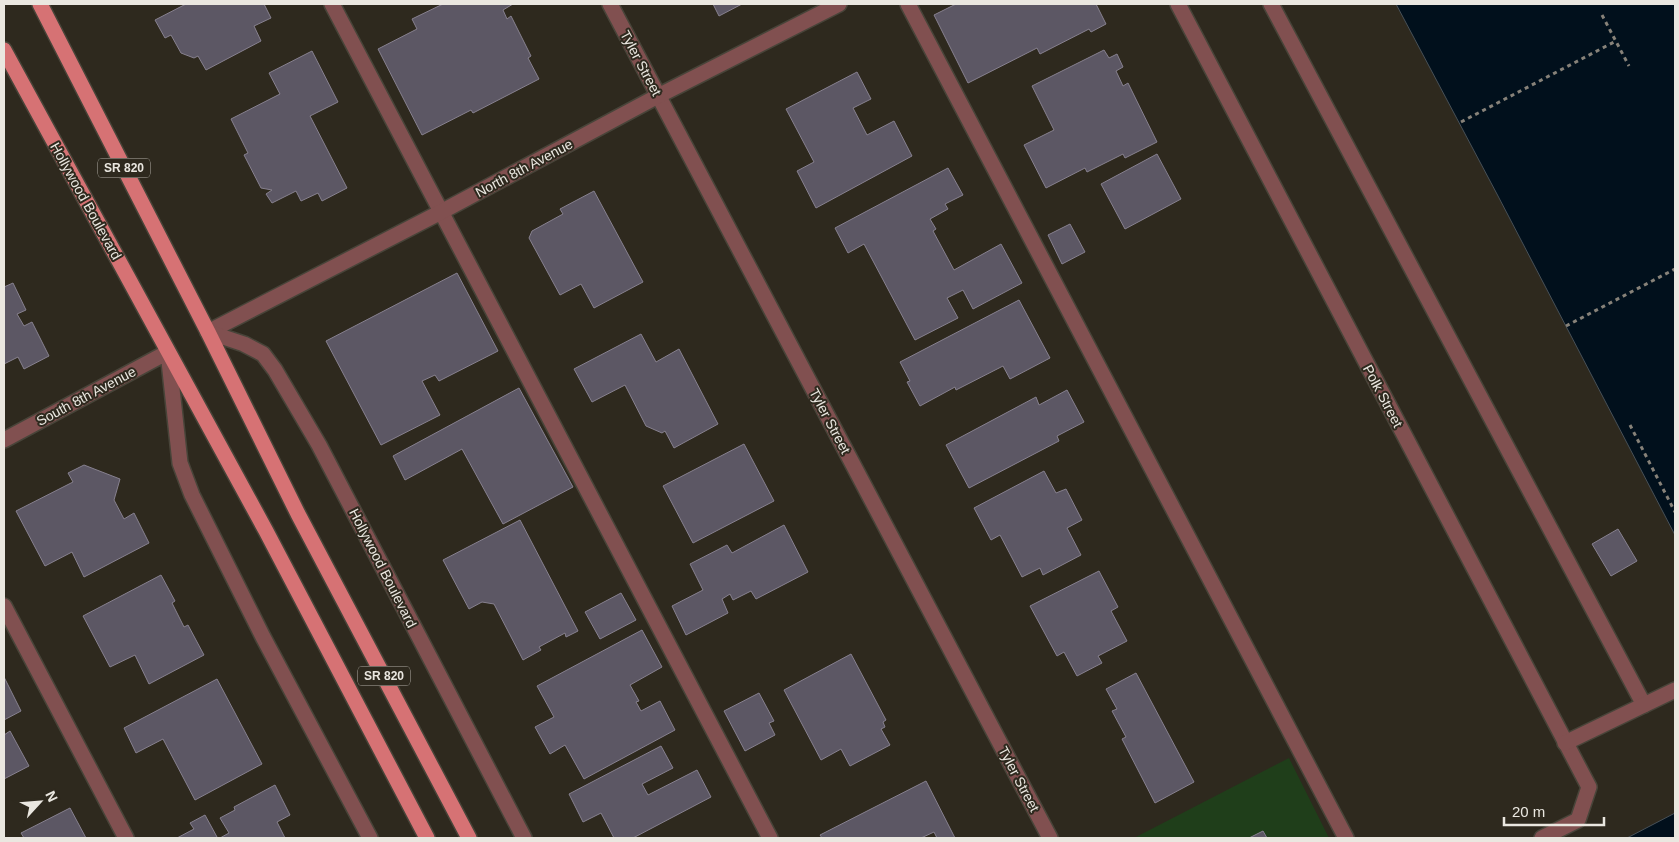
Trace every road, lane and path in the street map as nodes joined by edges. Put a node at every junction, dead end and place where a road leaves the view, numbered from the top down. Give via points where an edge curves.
1 (40, 4) edge
2 (332, 4) edge
3 (610, 4) edge
4 (839, 4) edge
5 (908, 4) edge
6 (1178, 4) edge
7 (1271, 4) edge
8 (1602, 14) dead end
9 (1616, 40) junction
10 (4, 50) edge
11 (1629, 66) dead end
12 (658, 96) junction
13 (1461, 122) dead end
14 (441, 212) junction
15 (1675, 269) edge
16 (1566, 326) dead end
17 (208, 332) junction
18 (168, 352) junction
19 (1630, 425) dead end
20 (4, 440) edge
21 (1675, 512) edge
22 (4, 606) edge
23 (1675, 690) edge
24 (1644, 705) junction
25 (1565, 743) junction
26 (126, 838) edge
27 (370, 838) edge
28 (427, 838) edge
29 (469, 838) edge
30 (524, 838) edge
31 (770, 838) edge
32 (1050, 838) edge
33 (1346, 838) edge
34 (1542, 838) edge

1 - 17 main road, SR 820
2 - 14 street
3 - 12 street, Tyler Street
4 - 12 street, North 8th Avenue
5 - 33 street
6 - 25 street, Polk Street
7 - 24 street
8 - 9 path
9 - 11 path
9 - 13 path
10 - 18 main road, Hollywood Boulevard / SR 820
12 - 14 street, North 8th Avenue
12 - 32 street, Tyler Street
14 - 17 street, North 8th Avenue
14 - 31 street
15 - 16 path
17 - 29 main road, SR 820 via 298,514
17 - 30 street, Hollywood Boulevard via 263,354 275,370 319,445
18 - 20 street, South 8th Avenue
18 - 27 street, Hollywood Boulevard via 180,463 192,495
18 - 28 main road, Hollywood Boulevard / SR 820 via 266,530
19 - 21 path
22 - 26 street
23 - 24 street
24 - 25 street
25 - 34 street, Polk Street via 1589,787 1578,820

